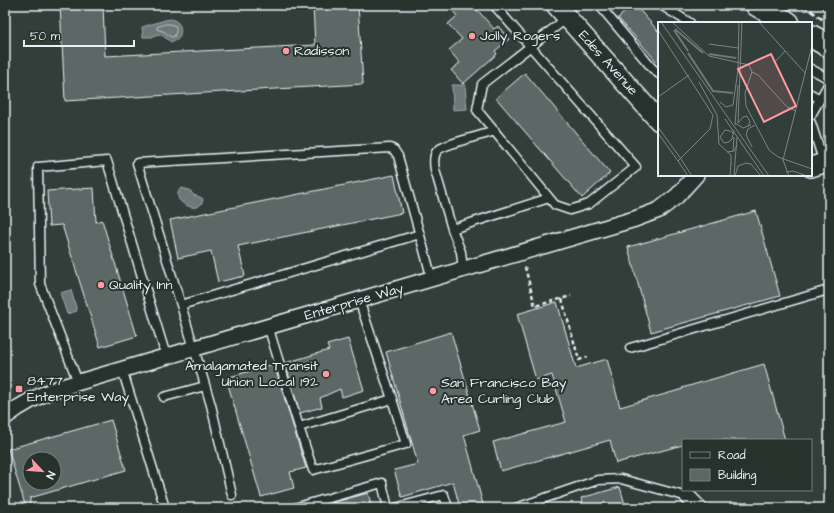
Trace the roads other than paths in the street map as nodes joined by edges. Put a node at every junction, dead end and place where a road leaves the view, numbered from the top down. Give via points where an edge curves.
1 (494, 5) edge
2 (599, 5) edge
3 (660, 5) edge
4 (758, 5) edge
5 (562, 11) edge
6 (688, 22) edge
7 (786, 22) edge
8 (812, 37) edge
9 (530, 46) junction
10 (829, 46) edge
11 (812, 70) edge
12 (658, 73) edge
13 (829, 79) edge
14 (829, 83) edge
15 (812, 95) edge
16 (820, 99) junction
17 (812, 113) edge
18 (658, 120) edge
19 (812, 127) edge
20 (494, 132) junction
21 (821, 164) edge
22 (695, 176) edge
23 (549, 198) junction
24 (452, 230) junction
25 (420, 234) junction
26 (463, 270) junction
27 (432, 279) junction
28 (825, 290) dead end
29 (359, 300) junction
30 (181, 305) junction
31 (268, 326) junction
32 (194, 348) junction
33 (630, 348) dead end
34 (166, 356) junction
35 (122, 369) junction
36 (78, 382) junction
37 (205, 386) junction
38 (164, 397) dead end
39 (392, 399) junction
40 (5, 417) edge
41 (299, 427) junction
42 (232, 495) dead end
43 (688, 497) joint
44 (165, 508) edge
45 (294, 508) edge
46 (388, 508) edge
47 (395, 508) edge
48 (448, 508) edge
49 (516, 508) edge
50 (699, 508) edge

1 - 9 lane
2 - 12 lane
3 - 6 lane
4 - 7 main road
5 - 9 lane
5 - 18 street, Edes Avenue
8 - 10 main road
9 - 20 lane via 482,84 477,110
9 - 23 lane via 636,167 589,204 570,210 555,205
11 - 13 lane
14 - 16 lane
15 - 16 lane
16 - 17 lane
19 - 21 lane
20 - 23 lane
20 - 24 lane via 445,146 437,151 434,163
22 - 26 street, Enterprise Way via 677,196 659,210
23 - 24 lane
24 - 26 lane via 461,252
25 - 27 lane
25 - 30 lane
25 - 30 lane via 398,156 390,148 137,162
26 - 27 street, Enterprise Way
27 - 29 street, Enterprise Way
28 - 33 lane
29 - 31 street, Enterprise Way
29 - 39 lane
30 - 32 lane
31 - 32 street, Enterprise Way
31 - 41 lane
32 - 34 street, Enterprise Way
32 - 37 lane
34 - 35 street, Enterprise Way
34 - 36 lane via 107,161 38,167 40,284
35 - 36 street, Enterprise Way
35 - 44 lane
36 - 40 street, Enterprise Way via 45,393
37 - 38 lane
37 - 42 lane
39 - 41 lane
39 - 41 lane via 406,444 313,470
43 - 49 lane via 621,479 598,480
43 - 50 street
45 - 46 lane via 382,484
47 - 48 lane via 444,495

